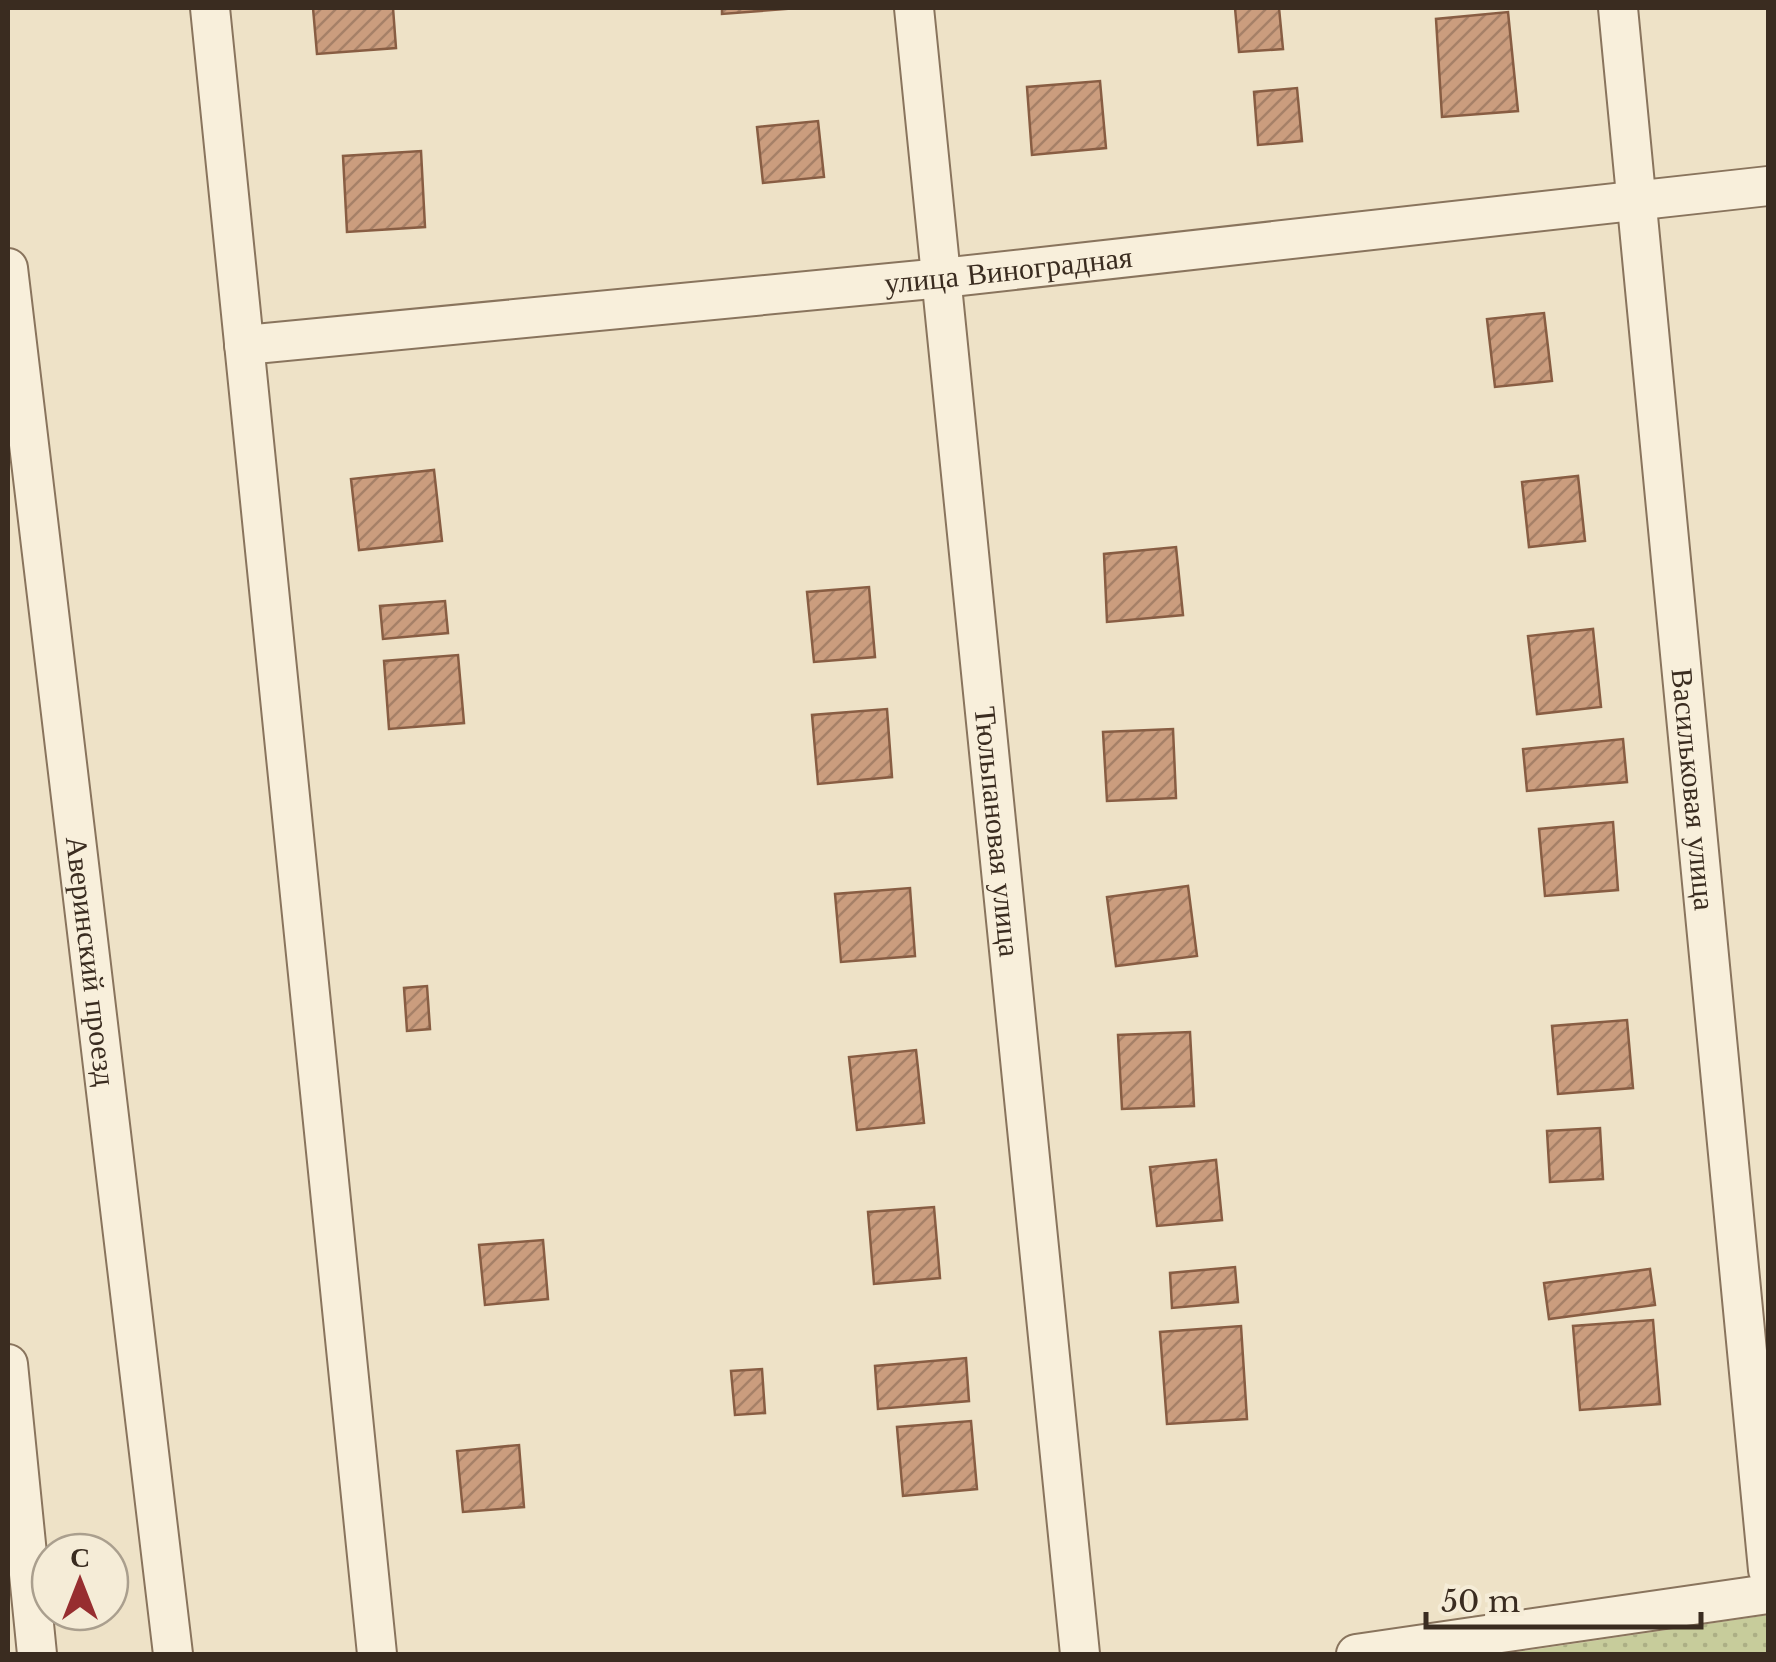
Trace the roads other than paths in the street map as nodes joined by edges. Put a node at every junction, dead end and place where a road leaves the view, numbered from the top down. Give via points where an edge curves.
1 (210, 8) edge
2 (914, 8) edge
3 (1618, 8) edge
4 (1768, 186) edge
5 (1636, 199) junction
6 (8, 268) edge
7 (942, 278) junction
8 (244, 345) junction
9 (8, 1364) edge
10 (1768, 1570) edge
11 (1768, 1594) edge
12 (37, 1654) edge
13 (173, 1654) edge
14 (377, 1654) edge
15 (1080, 1654) edge
16 (1356, 1654) edge

1 - 8 street
2 - 7 street, Тюльпановая улица
3 - 5 street, Васильковая улица
4 - 5 street, улица Виноградная
5 - 7 street, улица Виноградная
5 - 10 street, Васильковая улица
6 - 13 street, Аверинский проезд
7 - 8 street, улица Виноградная
7 - 15 street, Тюльпановая улица
8 - 14 street
9 - 12 street
11 - 16 street

